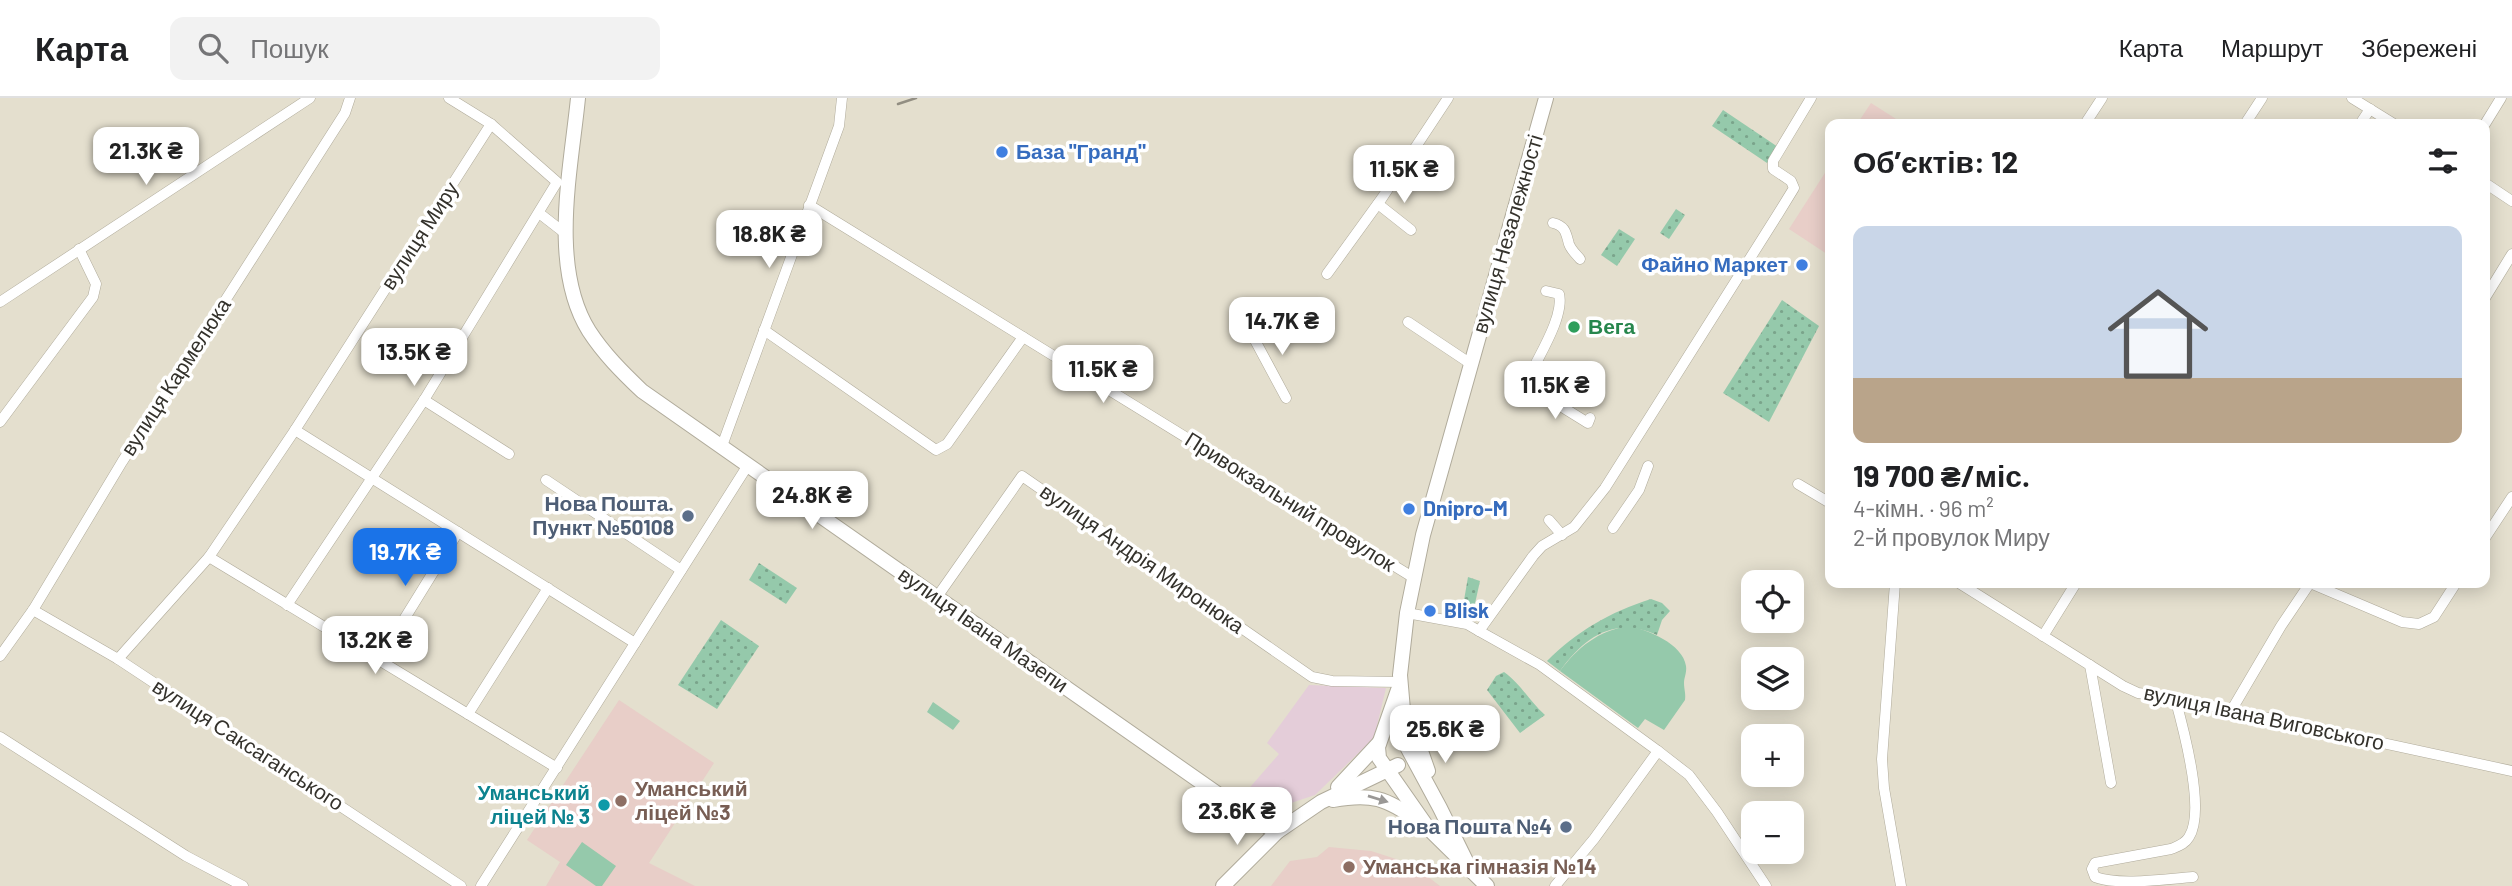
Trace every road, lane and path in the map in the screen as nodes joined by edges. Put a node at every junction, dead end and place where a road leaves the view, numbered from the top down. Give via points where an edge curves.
1 (310, 98) edge
2 (350, 98) edge
3 (449, 98) edge
4 (578, 98) edge
5 (842, 98) edge
6 (1448, 98) edge
7 (1546, 98) edge
8 (1811, 98) edge
9 (2102, 98) edge
10 (2262, 98) edge
11 (2352, 98) edge
12 (2501, 98) edge
13 (2370, 109) junction
14 (2088, 119) edge
15 (2248, 119) edge
16 (2363, 119) edge
17 (2385, 119) edge
18 (2488, 119) edge
19 (491, 124) junction
20 (2490, 186) edge
21 (2512, 201) edge
22 (1378, 204) junction
23 (809, 205) junction
24 (539, 213) junction
25 (1553, 223) dead end
26 (1411, 230) dead end
27 (566, 234) junction
28 (79, 249) junction
29 (2512, 254) edge
30 (1580, 259) dead end
31 (1327, 274) dead end
32 (2490, 290) edge
33 (1546, 291) dead end
34 (0, 303) edge
35 (1408, 322) dead end
36 (764, 330) junction
37 (1250, 331) dead end
38 (1023, 337) junction
39 (1471, 364) junction
40 (1534, 367) dead end
41 (1549, 375) dead end
42 (1286, 398) dead end
43 (424, 400) junction
44 (1590, 418) dead end
45 (0, 422) edge
46 (295, 430) junction
47 (722, 446) junction
48 (509, 454) dead end
49 (748, 465) junction
50 (1648, 466) dead end
51 (373, 479) junction
52 (546, 480) dead end
53 (1798, 484) dead end
54 (2512, 497) edge
55 (1825, 500) edge
56 (1549, 520) dead end
57 (1613, 528) dead end
58 (2490, 530) edge
59 (458, 532) junction
60 (1562, 535) junction
61 (209, 557) junction
62 (681, 570) junction
63 (1414, 578) junction
64 (548, 588) junction
65 (1895, 588) edge
66 (1967, 588) edge
67 (2073, 588) edge
68 (2307, 588) edge
69 (2322, 588) edge
70 (2453, 588) edge
71 (937, 597) junction
72 (287, 605) junction
73 (33, 610) junction
74 (1407, 613) junction
75 (1479, 631) junction
76 (2043, 636) junction
77 (635, 643) junction
78 (0, 656) edge
79 (118, 659) junction
80 (379, 660) junction
81 (2090, 665) junction
82 (1400, 682) junction
83 (2175, 698) junction
84 (2231, 710) junction
85 (468, 714) junction
86 (0, 737) edge
87 (1380, 743) junction
88 (1406, 745) junction
89 (1658, 751) junction
90 (1389, 765) junction
91 (557, 768) junction
92 (2512, 771) edge
93 (2111, 783) dead end
94 (1321, 802) junction
95 (1440, 808) junction
96 (1428, 828) junction
97 (1276, 832) junction
98 (1471, 871) junction
99 (2193, 877) dead end
100 (243, 886) edge
101 (461, 886) edge
102 (481, 886) edge
103 (1223, 886) edge
104 (1487, 886) edge
105 (1555, 886) edge
106 (1766, 886) edge
107 (1901, 886) edge

1 - 28 street
2 - 73 street, вулиця Кармелюка via 345,113
3 - 19 street
4 - 27 main road, вулиця Івана Мазепи
5 - 23 street via 839,126
6 - 22 street
7 - 39 main road, вулиця Незалежності
8 - 60 street via 1773,161 1773,169 1794,188 1605,488
9 - 14 street
10 - 15 street
11 - 13 street
12 - 18 street
13 - 16 street
13 - 17 street
19 - 24 street via 557,182
19 - 46 street, вулиця Миру
20 - 21 street
22 - 26 street
22 - 31 street
23 - 36 street
23 - 38 street, Привокзальний провулок
24 - 27 street
24 - 43 street
25 - 30 street via 1569,234 1570,248
27 - 47 main road, вулиця Івана Мазепи via 566,261 575,299 588,329 613,363 642,391
28 - 34 street
28 - 45 street via 96,284 93,297
29 - 32 street
33 - 40 street via 1559,294 1560,303
35 - 39 street
36 - 38 street via 936,450 947,444
36 - 47 street
37 - 42 street
38 - 63 street, Привокзальний провулок
39 - 63 main road, вулиця Незалежності
41 - 44 street via 1546,397 1588,423
43 - 48 street
43 - 51 street
46 - 51 street
46 - 61 street, вулиця Миру
47 - 49 main road, вулиця Івана Мазепи
49 - 62 street
49 - 71 main road, вулиця Івана Мазепи
50 - 57 street via 1639,490
51 - 59 street
51 - 72 street
52 - 62 street
53 - 55 street
54 - 58 street
56 - 60 street
59 - 64 street
59 - 80 street
60 - 75 street via 1533,556
61 - 72 street
61 - 79 street, вулиця Миру
62 - 77 street
63 - 74 main road, вулиця Незалежності
64 - 77 street
64 - 85 street
65 - 107 street via 1882,760
66 - 76 street, вулиця Івана Виговського
67 - 76 street
68 - 84 street
69 - 70 street via 2402,622 2419,624 2434,617
71 - 82 street, вулиця Андрія Миронюка via 1022,475 1312,677
71 - 97 main road, вулиця Івана Мазепи
72 - 80 street
73 - 78 street, вулиця Кармелюка
73 - 79 street, вулиця Саксаганського
74 - 75 street via 1467,624
74 - 82 main road, вулиця Незалежності
75 - 89 street via 1539,665
76 - 81 street, вулиця Івана Виговського
77 - 91 street
79 - 101 street, вулиця Саксаганського
80 - 85 street
81 - 83 street, вулиця Івана Виговського via 2138,693
81 - 93 street
82 - 87 main road, вулиця Незалежності
82 - 88 main road, вулиця Незалежності
82 - 95 main road, вулиця Незалежності
83 - 84 street, вулиця Івана Виговського
83 - 99 street via 2191,760 2192,830 2182,844 2171,849 2095,863 2092,869 2095,877 2108,881
84 - 92 street, вулиця Івана Виговського
85 - 91 street
86 - 100 street via 186,856
87 - 88 main road via 1394,737
87 - 90 main road via 1377,751
87 - 94 main road
88 - 90 main road via 1406,757
88 - 95 main road, вулиця Незалежності
89 - 105 street
89 - 106 street via 1689,775
90 - 94 main road
90 - 96 main road, вулиця Незалежності
91 - 102 street
94 -> 96 main road via 1355,796 1381,798
94 - 97 main road
95 - 98 main road, вулиця Незалежності
96 - 98 main road, вулиця Незалежності
97 - 103 main road
98 - 104 main road, вулиця Незалежності

